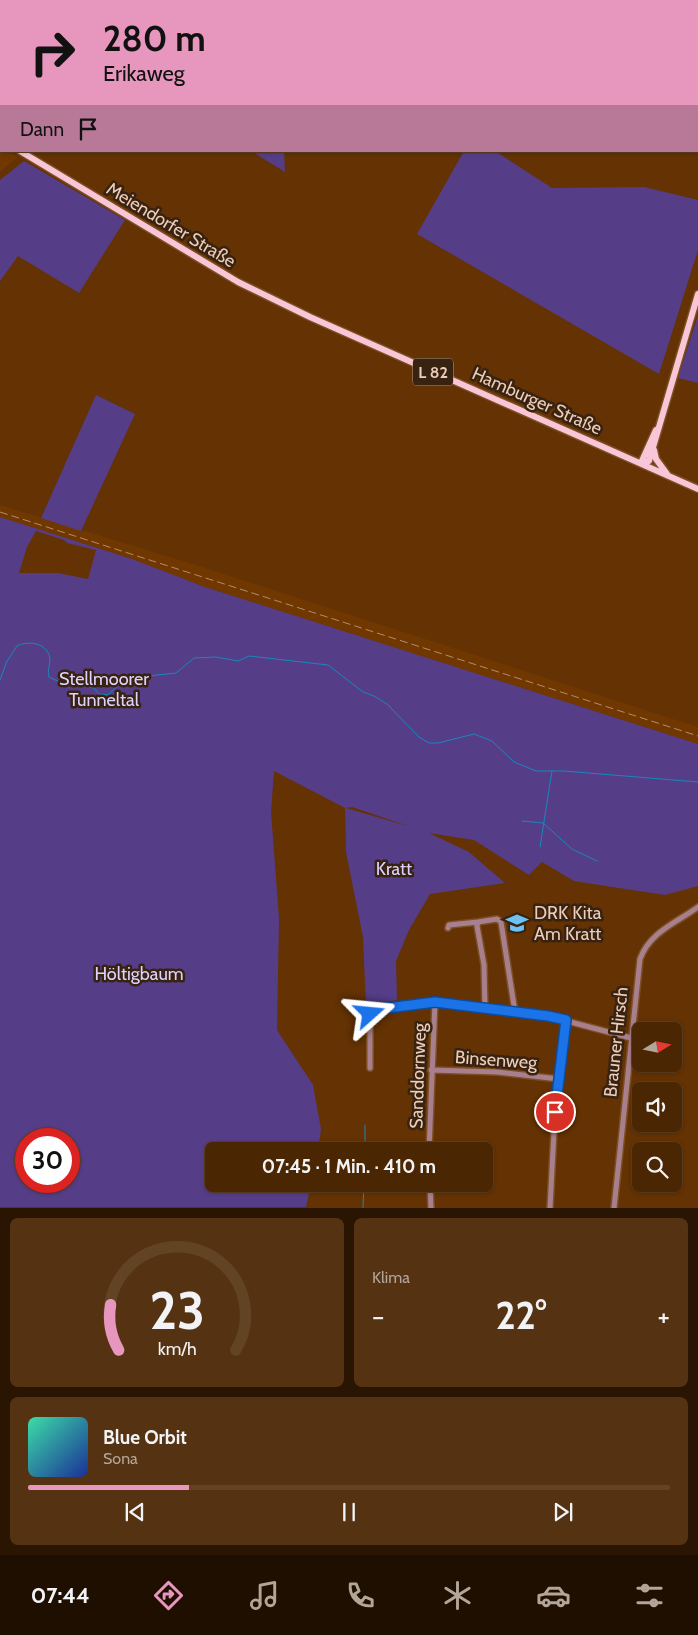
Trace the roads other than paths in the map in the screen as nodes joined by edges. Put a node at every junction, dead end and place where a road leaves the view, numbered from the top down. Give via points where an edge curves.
1 (22, 152) edge
2 (698, 294) edge
3 (310, 317) joint
4 (657, 428) junction
5 (654, 449) junction
6 (641, 463) junction
7 (668, 475) junction
8 (698, 489) edge
9 (698, 908) edge
10 (478, 922) junction
11 (448, 928) dead end
12 (435, 1002) junction
13 (485, 1008) junction
14 (515, 1012) junction
15 (566, 1020) junction
16 (631, 1038) junction
17 (370, 1068) dead end
18 (431, 1070) junction
19 (559, 1079) junction
20 (429, 1142) edge
21 (430, 1192) edge
22 (431, 1208) edge
23 (550, 1208) edge
24 (614, 1208) edge

1 - 3 main road, Meiendorfer Straße / L 82 via 230,277
2 - 4 main road
3 - 6 main road, Hamburger Straße / L 82
4 - 5 main road
4 - 6 main road
5 - 6 main road via 651,460
5 - 7 main road via 656,459
6 - 7 main road, Hamburger Straße / L 82
7 - 8 main road, Hamburger Straße / L 82
9 - 16 street, Brauner Hirsch via 660,931 643,951 638,966
10 - 11 street via 450,925
10 - 13 street via 484,964
10 - 14 street via 497,919 501,922
12 - 13 street
12 - 17 street via 372,1010 369,1021
12 - 18 street, Sanddornweg
13 - 14 street
14 - 15 street
15 - 16 street
15 - 19 street
16 - 24 street, Brauner Hirsch
18 - 19 street, Binsenweg via 497,1072
18 - 20 street, Sanddornweg
19 - 23 street via 552,1143
21 - 22 street

